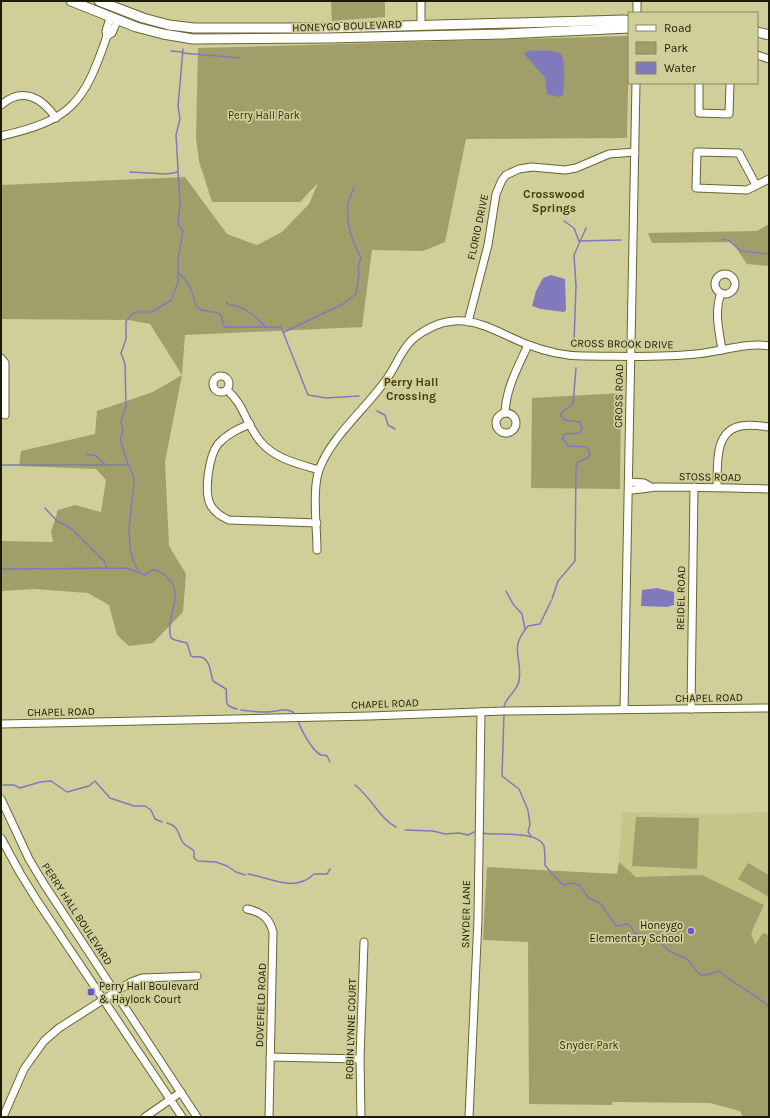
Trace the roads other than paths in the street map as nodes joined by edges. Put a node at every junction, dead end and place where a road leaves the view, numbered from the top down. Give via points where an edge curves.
1 (72, 1) edge
2 (99, 1) edge
3 (421, 1) edge
4 (637, 1) edge
5 (637, 12) edge
6 (114, 19) junction
7 (628, 22) edge
8 (421, 26) junction
9 (628, 28) edge
10 (758, 32) edge
11 (769, 35) edge
12 (758, 56) edge
13 (769, 60) edge
14 (636, 84) edge
15 (700, 84) edge
16 (730, 84) edge
17 (1, 104) edge
18 (56, 118) junction
19 (1, 136) edge
20 (635, 152) junction
21 (769, 179) edge
22 (756, 185) junction
23 (720, 293) dead end
24 (468, 322) junction
25 (528, 345) junction
26 (769, 346) edge
27 (722, 350) junction
28 (631, 356) junction
29 (1, 358) edge
30 (227, 390) dead end
31 (505, 413) dead end
32 (5, 415) dead end
33 (250, 424) junction
34 (769, 426) edge
35 (319, 470) junction
36 (629, 486) junction
37 (694, 487) junction
38 (717, 487) junction
39 (769, 489) edge
40 (317, 523) junction
41 (317, 550) dead end
42 (769, 708) edge
43 (624, 709) junction
44 (691, 709) junction
45 (481, 712) junction
46 (1, 724) edge
47 (1, 799) edge
48 (1, 838) edge
49 (247, 910) dead end
50 (364, 942) dead end
51 (197, 976) dead end
52 (114, 991) junction
53 (102, 999) junction
54 (270, 1057) junction
55 (360, 1059) junction
56 (181, 1092) junction
57 (170, 1099) junction
58 (4, 1103) edge
59 (3, 1117) edge
60 (145, 1117) edge
61 (182, 1117) edge
62 (197, 1117) edge
63 (269, 1117) edge
64 (361, 1117) edge
65 (469, 1117) edge

1 - 6 main road, HONEYGO BOULEVARD
2 - 8 main road, HONEYGO BOULEVARD via 143,18 194,28
3 - 8 street
4 - 5 street
6 - 9 main road, HONEYGO BOULEVARD via 163,34 220,40 504,34
6 - 18 street via 106,31 107,36 84,91 68,110
7 - 8 main road, HONEYGO BOULEVARD
10 - 11 main road
12 - 13 street
14 - 20 street, CROSS ROAD
15 - 16 street via 699,114 729,114
17 - 18 street via 17,96 35,97 45,104
18 - 19 street via 44,125
20 - 24 street, FLORIO DRIVE via 609,154 586,166 565,170 532,167 506,175 496,194 488,245
20 - 28 street, CROSS ROAD
21 - 22 street
22 - 22 street via 747,190 696,188 697,152 739,153
23 - 27 street via 717,318
24 - 25 street, CROSS BROOK DRIVE
24 - 35 street, CROSS BROOK DRIVE via 443,323 428,329 413,340 402,351 380,389 329,451
25 - 28 street, CROSS BROOK DRIVE via 581,356
25 - 31 street via 510,385
26 - 27 street, CROSS BROOK DRIVE
27 - 28 street, CROSS BROOK DRIVE via 670,356
28 - 36 street, CROSS ROAD
29 - 32 street via 5,364
30 - 33 street via 240,402
33 - 35 street via 260,442 272,452
33 - 40 street via 229,434 214,451 208,479 210,504 220,516 229,520
34 - 38 street via 736,427 725,437 718,451
35 - 40 street, CROSS BROOK DRIVE via 316,488
36 - 37 street, STOSS ROAD via 643,490 651,487
36 - 43 street, CROSS ROAD
37 - 38 street, STOSS ROAD
37 - 44 street, REIDEL ROAD
38 - 39 street, STOSS ROAD
40 - 41 street, CROSS BROOK DRIVE
42 - 44 street, CHAPEL ROAD
43 - 44 street, CHAPEL ROAD
43 - 45 street, CHAPEL ROAD
45 - 46 street, CHAPEL ROAD
45 - 65 street, SNYDER LANE via 478,919
47 - 52 street, PERRY HALL BOULEVARD via 29,859
48 - 53 street via 20,873
49 - 54 street, DOVEFIELD ROAD via 256,911 266,918 273,932
50 - 55 street, ROBIN LYNNE COURT
51 - 52 street via 142,978
52 - 53 street
52 - 56 street, PERRY HALL BOULEVARD
53 - 57 street
53 - 58 street via 44,1041
54 - 55 street
54 - 63 street, DOVEFIELD ROAD
55 - 64 street, ROBIN LYNNE COURT
56 - 57 street
56 - 62 street, PERRY HALL BOULEVARD
57 - 60 street
57 - 61 street
58 - 59 street

